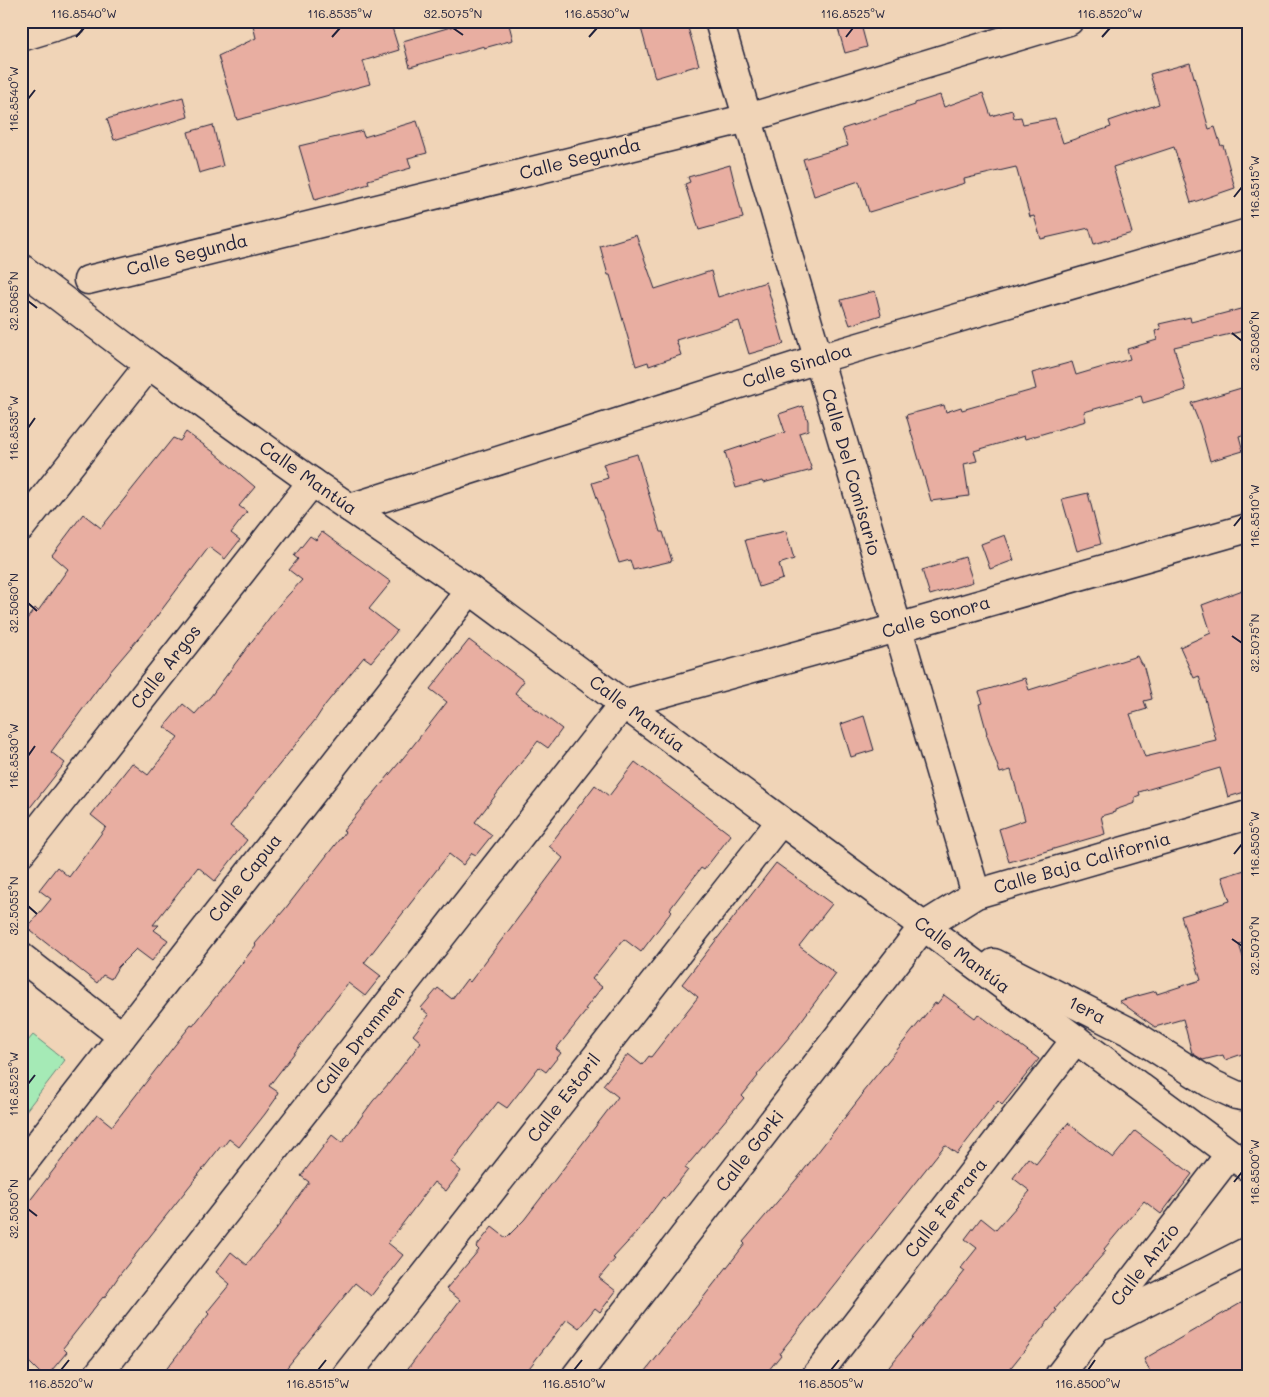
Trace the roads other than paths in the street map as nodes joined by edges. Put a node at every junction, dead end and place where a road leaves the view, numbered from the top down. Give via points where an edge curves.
1 (73, 21) edge
2 (719, 21) edge
3 (1068, 21) edge
4 (21, 36) edge
5 (748, 118) junction
6 (1248, 233) edge
7 (21, 268) edge
8 (88, 280) dead end
9 (818, 358) junction
10 (148, 365) junction
11 (312, 482) junction
12 (350, 508) junction
13 (21, 527) edge
14 (1248, 528) edge
15 (470, 590) junction
16 (897, 628) junction
17 (623, 704) junction
18 (1248, 815) edge
19 (781, 821) junction
20 (21, 852) edge
21 (976, 894) junction
22 (924, 927) junction
23 (21, 957) edge
24 (122, 1036) junction
25 (1076, 1039) junction
26 (1248, 1097) edge
27 (1239, 1161) edge
28 (21, 1166) edge
29 (1248, 1251) edge
30 (1097, 1328) junction
31 (97, 1376) edge
32 (346, 1376) edge
33 (576, 1376) edge
34 (816, 1376) edge
35 (1059, 1376) edge

1 - 4 street
2 - 5 street, Calle Del Comisario
3 - 5 street, Calle Segunda
5 - 8 street, Calle Segunda
5 - 9 street, Calle Del Comisario
6 - 9 street, Calle Sinaloa
7 - 10 street, Calle Mantúa
9 - 12 street, Calle Sinaloa
9 - 16 street, Calle Del Comisario
10 - 11 street, Calle Mantúa
10 - 13 street
11 - 12 street, Calle Mantúa
11 - 20 street, Calle Argos
12 - 15 street, Calle Mantúa
14 - 16 street, Calle Sonora
15 - 17 street, Calle Mantúa
15 - 24 street, Calle Capua
16 - 17 street, Calle Sonora
16 - 21 street, Calle Del Comisario
17 - 19 street, Calle Mantúa
17 - 31 street, Calle Drammen
18 - 21 street, Calle Baja California
19 - 22 street, Calle Mantúa
19 - 32 street, Calle Estoril
21 - 22 street, Calle Baja California
22 - 25 street, Calle Mantúa
22 - 26 street, 1era via 1130,1032 1210,1083 1236,1096
22 - 33 street, Calle Gorki
23 - 24 street
24 - 28 street, Calle Capua
25 - 27 street, Calle Mantúa
25 - 34 street, Calle Ferrara
27 - 30 street, Calle Anzio
29 - 30 street
30 - 35 street, Calle Anzio

